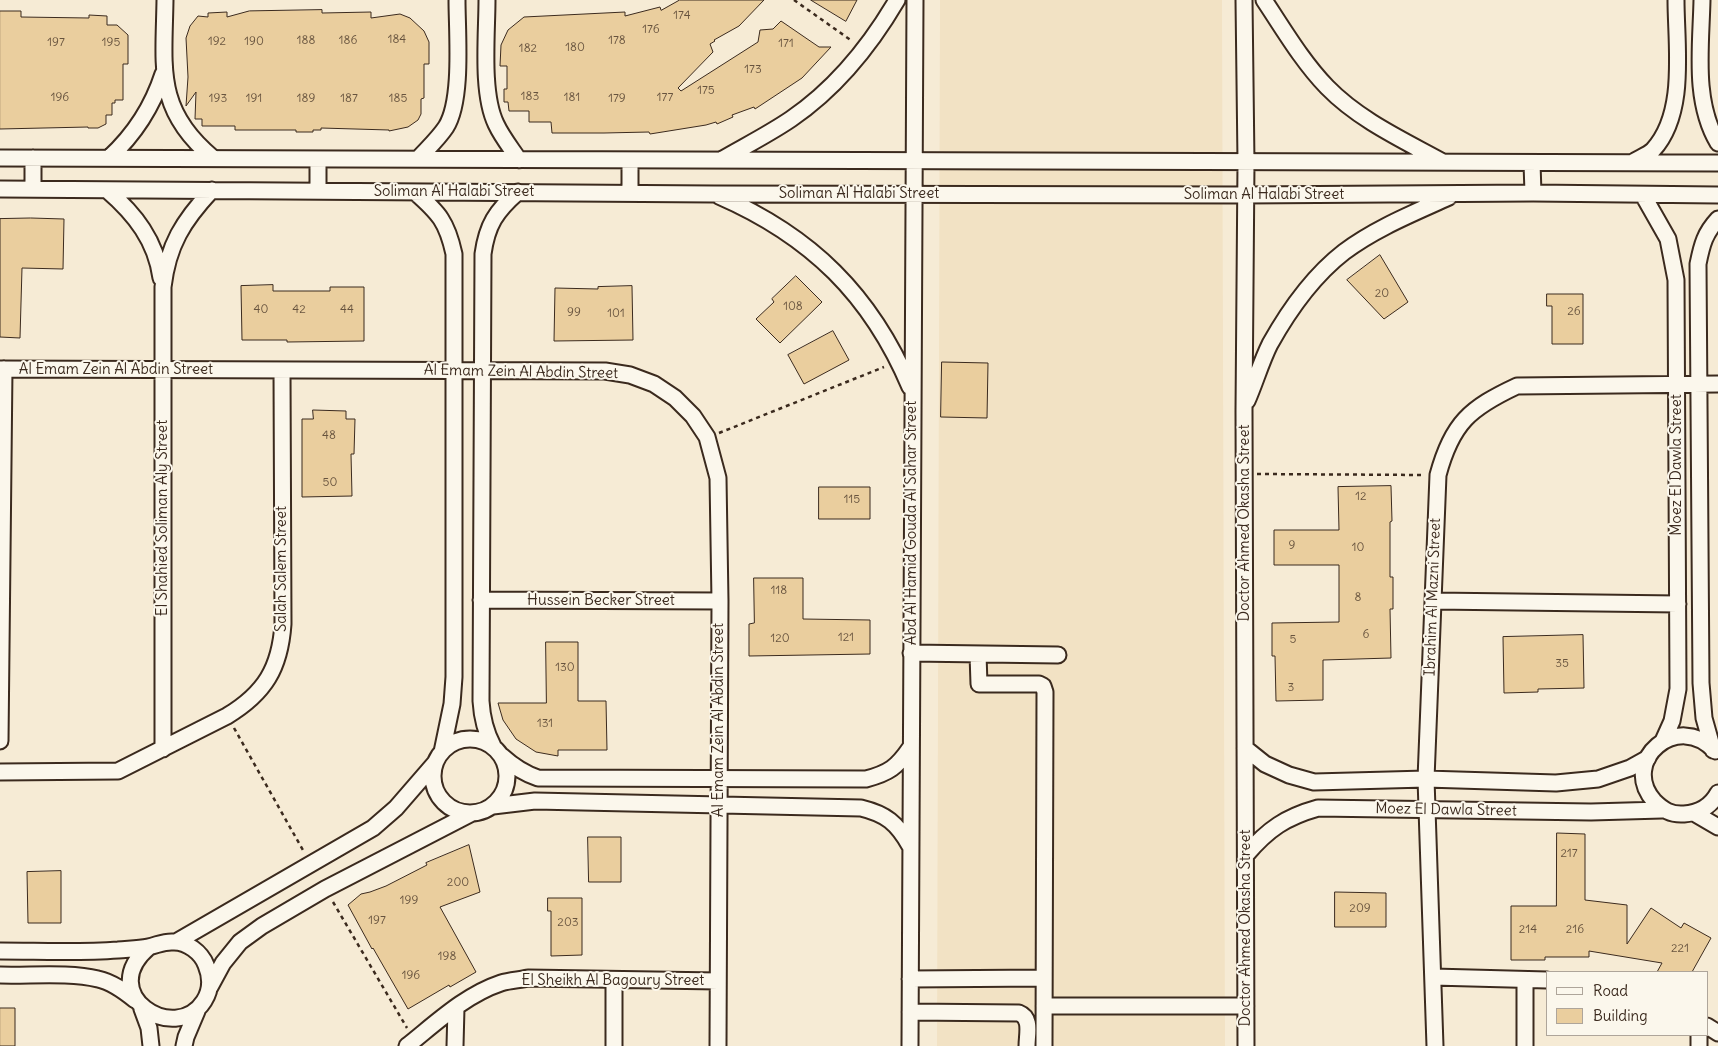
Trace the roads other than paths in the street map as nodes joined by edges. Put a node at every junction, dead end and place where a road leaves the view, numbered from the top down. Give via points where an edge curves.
1 (165, 0) edge
2 (457, 0) edge
3 (487, 0) edge
4 (897, 0) edge
5 (915, 0) edge
6 (1244, 0) edge
7 (1264, 0) edge
8 (1676, 0) edge
9 (1702, 0) edge
10 (164, 73) junction
11 (1718, 143) edge
12 (0, 158) edge
13 (34, 158) junction
14 (108, 158) junction
15 (213, 158) junction
16 (318, 159) junction
17 (418, 160) junction
18 (519, 160) junction
19 (630, 160) junction
20 (720, 160) junction
21 (914, 161) junction
22 (1246, 162) junction
23 (1633, 162) junction
24 (1444, 163) junction
25 (1532, 163) junction
26 (1718, 163) edge
27 (0, 189) edge
28 (34, 190) junction
29 (108, 190) junction
30 (212, 190) junction
31 (318, 191) junction
32 (415, 192) junction
33 (518, 192) junction
34 (630, 192) junction
35 (1533, 193) junction
36 (714, 194) junction
37 (914, 194) junction
38 (1455, 194) junction
39 (1245, 195) junction
40 (1643, 195) junction
41 (1718, 195) edge
42 (1718, 219) edge
43 (163, 287) junction
44 (2, 369) edge
45 (162, 370) junction
46 (282, 370) junction
47 (454, 370) junction
48 (482, 370) junction
49 (1699, 384) junction
50 (1718, 384) edge
51 (1676, 385) junction
52 (912, 392) junction
53 (1244, 410) junction
54 (481, 600) junction
55 (720, 601) junction
56 (1434, 601) junction
57 (1678, 604) junction
58 (911, 653) junction
59 (978, 654) junction
60 (1058, 655) dead end
61 (0, 741) edge
62 (1663, 741) junction
63 (910, 748) junction
64 (1245, 748) junction
65 (163, 749) junction
66 (497, 751) junction
67 (1716, 753) edge
68 (439, 758) junction
69 (1648, 758) junction
70 (0, 772) edge
71 (719, 779) junction
72 (1426, 779) junction
73 (1718, 793) edge
74 (719, 804) junction
75 (492, 806) junction
76 (1427, 810) junction
77 (1662, 810) junction
78 (472, 813) junction
79 (1694, 813) junction
80 (1718, 827) edge
81 (910, 846) junction
82 (1246, 855) junction
83 (176, 942) junction
84 (149, 947) junction
85 (0, 951) edge
86 (0, 976) edge
87 (1433, 977) junction
88 (1044, 978) junction
89 (910, 979) junction
90 (614, 980) junction
91 (1525, 980) junction
92 (1546, 980) edge
93 (718, 981) junction
94 (210, 987) junction
95 (138, 1005) junction
96 (1044, 1006) junction
97 (1246, 1006) junction
98 (456, 1008) junction
99 (197, 1011) junction
100 (910, 1012) junction
101 (410, 1043) edge
102 (151, 1046) edge
103 (184, 1046) edge
104 (455, 1046) edge
105 (614, 1046) edge
106 (718, 1046) edge
107 (910, 1046) edge
108 (1027, 1046) edge
109 (1044, 1046) edge
110 (1246, 1046) edge
111 (1435, 1046) edge
112 (1525, 1046) edge

1 - 10 street
2 - 17 street via 454,108 446,126
3 - 18 street via 489,106 496,124
4 - 20 street via 864,49 822,94 799,113
5 - 21 street, Abd Al Hamid Gouda Al Sahar Street
6 - 22 street, Doctor Ahmed Okasha Street
7 - 24 street via 1302,57 1328,88 1355,111
8 - 23 street via 1677,89 1673,111 1652,150
9 - 11 street via 1701,87 1708,122
10 - 14 street via 142,120
10 - 15 street via 169,98 179,121 200,148
12 - 13 street
13 - 14 street
13 - 28 street
14 - 15 street
15 - 16 street
16 - 17 street
16 - 31 street
17 - 18 street
18 - 19 street
19 - 20 street
19 - 34 street
20 - 21 street
21 - 22 street
21 - 37 street, Abd Al Hamid Gouda Al Sahar Street
22 - 24 street
22 - 39 street, Doctor Ahmed Okasha Street
23 - 25 street
23 - 26 street
24 - 25 street
25 - 35 street
27 - 28 street, Soliman Al Halabi Street
28 - 29 street, Soliman Al Halabi Street
29 - 30 street, Soliman Al Halabi Street
29 - 43 street, El Shahied Soliman Aly Street via 148,236 159,264
30 - 31 street, Soliman Al Halabi Street
30 - 43 street, El Shahied Soliman Aly Street via 182,225 172,244
31 - 32 street, Soliman Al Halabi Street
32 - 33 street, Soliman Al Halabi Street
32 - 47 street via 441,217 450,234 454,254
33 - 34 street, Soliman Al Halabi Street
33 - 48 street via 493,219 486,236
34 - 36 street, Soliman Al Halabi Street
35 - 38 street, Soliman Al Halabi Street
35 - 40 street, Soliman Al Halabi Street
36 - 37 street, Soliman Al Halabi Street
36 - 52 street via 779,227 822,260 860,300 881,330
37 - 39 street, Soliman Al Halabi Street
37 - 52 street, Abd Al Hamid Gouda Al Sahar Street
38 - 39 street, Soliman Al Halabi Street
38 - 53 street via 1374,233 1344,252 1317,278 1290,311 1270,346
39 - 53 street, Doctor Ahmed Okasha Street
40 - 41 street, Soliman Al Halabi Street
40 - 51 street, Moez El Dawla Street via 1668,239 1673,259
42 - 49 street, Moez El Dawla Street via 1702,243 1698,264
43 - 45 street, El Shahied Soliman Aly Street
44 - 45 street, Al Emam Zein Al Abdin Street
44 - 61 street
45 - 46 street, Al Emam Zein Al Abdin Street
45 - 65 street, El Shahied Soliman Aly Street
46 - 47 street, Al Emam Zein Al Abdin Street
46 - 65 street, Salah Salem Street via 282,642 277,661 269,678 244,706
47 - 48 street, Al Emam Zein Al Abdin Street
47 - 68 street via 454,677 452,704
48 - 54 street
48 - 55 street, Al Emam Zein Al Abdin Street via 605,371 630,375 654,384 675,398 707,437 718,478
49 - 50 street, Ibrahim Al Mazni Street
49 - 51 street, Ibrahim Al Mazni Street
49 - 67 street, Moez El Dawla Street via 1701,684 1704,718
51 - 56 street, Ibrahim Al Mazni Street via 1517,386 1472,411 1444,451 1438,475
51 - 57 street, Moez El Dawla Street
52 - 58 street, Abd Al Hamid Gouda Al Sahar Street
53 - 64 street, Doctor Ahmed Okasha Street
54 - 55 street, Hussein Becker Street
54 - 66 street via 482,717 485,732
55 - 71 street, Al Emam Zein Al Abdin Street
56 - 57 street
56 - 72 street, Ibrahim Al Mazni Street
57 - 62 street, Moez El Dawla Street via 1678,689 1672,721
58 - 59 street
58 - 63 street, Abd Al Hamid Gouda Al Sahar Street
59 - 60 street
59 - 88 street via 979,684 1039,684 1044,689
62 - 67 street via 1673,737 1695,738 1705,742
62 - 69 street, Moez El Dawla Street
63 - 71 street via 900,763 885,774 866,779
63 - 81 street, Abd Al Hamid Gouda Al Sahar Street
64 - 72 street, Moez El Dawla Street via 1266,764 1314,782
64 - 82 street, Doctor Ahmed Okasha Street
65 - 70 street, Salah Salem Street via 118,771
66 - 68 street via 483,741 461,740 450,745
66 - 71 street via 516,768 538,778
66 - 75 street via 507,769 507,783 502,796
68 - 78 street via 433,775 440,798 460,812
68 - 83 street via 396,808 373,828
69 - 72 street, Moez El Dawla Street via 1616,773 1580,781
69 - 77 street via 1644,783
71 - 74 street, Al Emam Zein Al Abdin Street
72 - 76 street, Ibrahim Al Mazni Street
73 - 79 street via 1706,807
74 - 75 street via 535,801
74 - 81 street via 861,808 891,820
74 - 93 street, Al Emam Zein Al Abdin Street
75 - 78 street
76 - 77 street, Moez El Dawla Street
76 - 82 street, Moez El Dawla Street via 1318,808 1278,824
76 - 87 street, Ibrahim Al Mazni Street
77 - 79 street, Moez El Dawla Street
78 - 94 street via 325,889 262,926 240,942 222,963
79 - 80 street
81 - 89 street, Abd Al Hamid Gouda Al Sahar Street
82 - 97 street, Doctor Ahmed Okasha Street
83 - 84 street via 162,942
83 - 94 street via 188,945 206,963
84 - 85 street via 88,952
84 - 95 street via 136,960 130,977
86 - 95 street via 99,979 118,987
87 - 91 street
87 - 111 street, Ibrahim Al Mazni Street
88 - 89 street
88 - 96 street
89 - 100 street, Abd Al Hamid Gouda Al Sahar Street
90 - 93 street, El Sheikh Al Bagoury Street
90 - 98 street, El Sheikh Al Bagoury Street via 528,978 502,983 478,993
90 - 105 street
91 - 92 street
91 - 112 street
93 - 106 street, Al Emam Zein Al Abdin Street
94 - 99 street
95 - 99 street via 151,1016 163,1020 175,1021
95 - 102 street via 149,1028
96 - 97 street
96 - 109 street
97 - 110 street, Doctor Ahmed Okasha Street
98 - 101 street, El Sheikh Al Bagoury Street
98 - 104 street
99 - 103 street
100 - 107 street, Abd Al Hamid Gouda Al Sahar Street
100 - 108 street via 1019,1012 1027,1021

